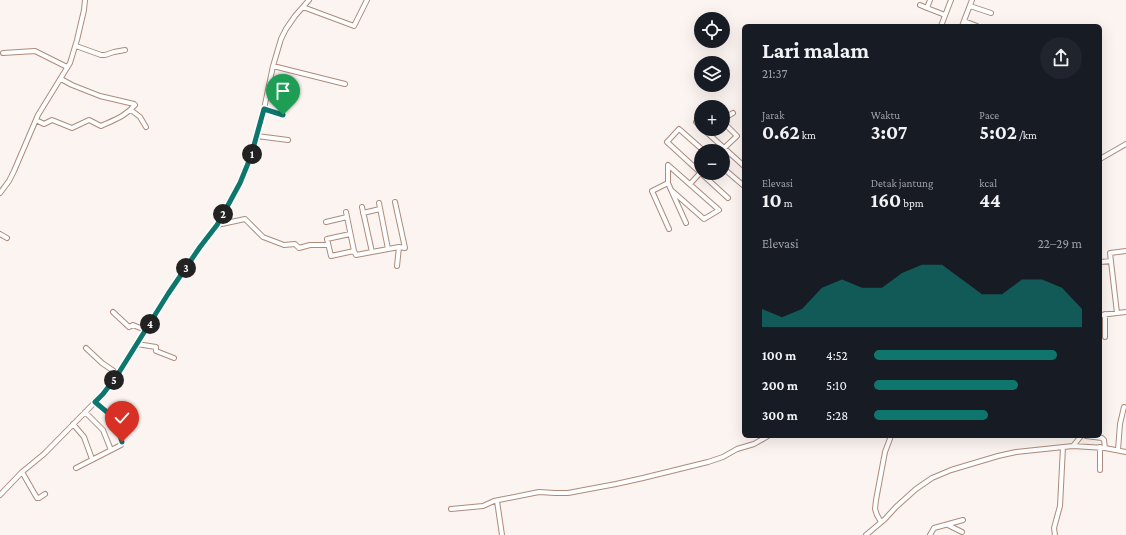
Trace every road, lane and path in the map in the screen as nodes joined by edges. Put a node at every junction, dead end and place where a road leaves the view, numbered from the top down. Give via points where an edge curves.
1 (85, 0) edge
2 (309, 0) edge
3 (367, 0) edge
4 (930, 0) edge
5 (951, 0) edge
6 (972, 0) edge
7 (920, 5) dead end
8 (970, 6) junction
9 (303, 7) junction
10 (927, 8) junction
11 (991, 13) dead end
12 (945, 15) junction
13 (942, 24) edge
14 (963, 24) edge
15 (76, 46) junction
16 (125, 50) dead end
17 (3, 53) dead end
18 (273, 66) junction
19 (67, 67) junction
20 (61, 79) junction
21 (345, 84) dead end
22 (269, 86) junction
23 (289, 92) dead end
24 (264, 109) junction
25 (131, 110) junction
26 (734, 113) dead end
27 (283, 115) dead end
28 (730, 115) edge
29 (36, 120) junction
30 (146, 128) dead end
31 (730, 129) edge
32 (257, 136) junction
33 (710, 136) edge
34 (288, 140) dead end
35 (696, 144) edge
36 (717, 144) edge
37 (729, 144) edge
38 (1126, 144) edge
39 (730, 155) edge
40 (1102, 158) edge
41 (742, 164) edge
42 (694, 166) edge
43 (730, 174) edge
44 (694, 180) edge
45 (709, 180) edge
46 (668, 183) junction
47 (690, 184) junction
48 (742, 184) edge
49 (671, 190) junction
50 (0, 193) edge
51 (728, 198) dead end
52 (395, 202) dead end
53 (379, 203) dead end
54 (362, 207) dead end
55 (380, 209) junction
56 (346, 212) dead end
57 (363, 213) junction
58 (347, 217) junction
59 (326, 222) dead end
60 (686, 223) dead end
61 (217, 225) junction
62 (669, 229) dead end
63 (0, 234) edge
64 (350, 234) junction
65 (7, 238) dead end
66 (328, 245) junction
67 (399, 247) junction
68 (388, 249) junction
69 (354, 251) junction
70 (1126, 251) edge
71 (372, 252) junction
72 (1111, 261) junction
73 (1102, 262) edge
74 (396, 266) dead end
75 (113, 312) dead end
76 (1126, 312) edge
77 (1117, 313) junction
78 (1102, 315) edge
79 (146, 330) junction
80 (1105, 336) dead end
81 (137, 344) junction
82 (86, 348) dead end
83 (174, 358) dead end
84 (118, 374) junction
85 (95, 402) junction
86 (1124, 407) dead end
87 (85, 412) junction
88 (73, 424) junction
89 (764, 438) edge
90 (890, 438) edge
91 (1079, 438) edge
92 (1102, 438) edge
93 (1073, 446) junction
94 (1063, 447) junction
95 (1100, 448) junction
96 (1105, 448) junction
97 (111, 450) junction
98 (1118, 450) junction
99 (1126, 452) edge
100 (92, 459) junction
101 (76, 468) dead end
102 (1100, 470) dead end
103 (22, 472) junction
104 (45, 494) dead end
105 (0, 495) edge
106 (496, 500) junction
107 (451, 509) dead end
108 (963, 520) dead end
109 (881, 522) junction
110 (947, 525) junction
111 (962, 532) dead end
112 (502, 535) edge
113 (866, 535) edge
114 (930, 535) edge
115 (1055, 535) edge

1 - 15 street
2 - 9 street
3 - 9 street via 354,26
4 - 10 street
5 - 12 street
6 - 8 street
7 - 10 street
8 - 11 street
8 - 14 street
9 - 18 street via 284,33
10 - 12 street
12 - 13 street
15 - 16 street via 103,55
15 - 19 street
17 - 19 street via 35,52
18 - 21 street
18 - 22 street
19 - 20 street
20 - 25 street via 100,96 134,104
20 - 29 street
22 - 23 street
22 - 24 street
24 - 27 street
24 - 32 street
25 - 29 street via 101,126 89,120 72,128 52,120 44,124
25 - 30 street via 140,117
26 - 28 street
29 - 50 street via 14,171
31 - 37 street via 737,136
32 - 34 street
32 - 61 street via 240,183
33 - 36 street
35 - 42 street via 679,129 667,142
38 - 40 street
39 - 41 street
43 - 48 street
44 - 47 street
45 - 51 street
46 - 47 street via 668,165
46 - 49 street
46 - 62 street via 652,191
47 - 49 street via 719,210 704,219
49 - 60 street
52 - 67 street via 405,248
53 - 55 street
54 - 57 street
55 - 57 street
55 - 68 street
56 - 58 street
57 - 71 street
58 - 59 street
58 - 64 street
61 - 66 street via 245,219 263,237 284,245 295,244 299,248
61 - 79 street
63 - 65 street
64 - 66 street via 327,238
64 - 69 street
66 - 69 street via 331,256
67 - 68 street
67 - 74 street
68 - 71 street
69 - 71 street via 356,255
70 - 72 street via 1110,253
72 - 73 street
72 - 77 street
75 - 79 street via 129,326
76 - 77 street
77 - 78 street
78 - 80 street
79 - 81 street
81 - 83 street via 156,347 156,351
81 - 84 street
82 - 84 street
84 - 85 street
85 - 87 street
85 - 97 street via 113,416 117,423 122,443
86 - 98 street
87 - 88 street
87 - 97 street via 102,430
88 - 100 street via 84,437
88 - 103 street
89 - 106 street via 708,462 643,478 574,492 540,492
90 - 109 street via 885,452 875,509
91 - 93 street
92 - 96 street
93 - 94 street
93 - 95 street
94 - 109 street via 998,456 932,478 916,489
94 - 115 street via 1060,506 1054,528
95 - 96 street
95 - 102 street
96 - 98 street
97 - 100 street
98 - 99 street
100 - 101 street
103 - 104 street via 37,498
103 - 105 street
106 - 107 street via 483,506
106 - 112 street
108 - 110 street
109 - 113 street
110 - 111 street
110 - 114 street via 934,528

